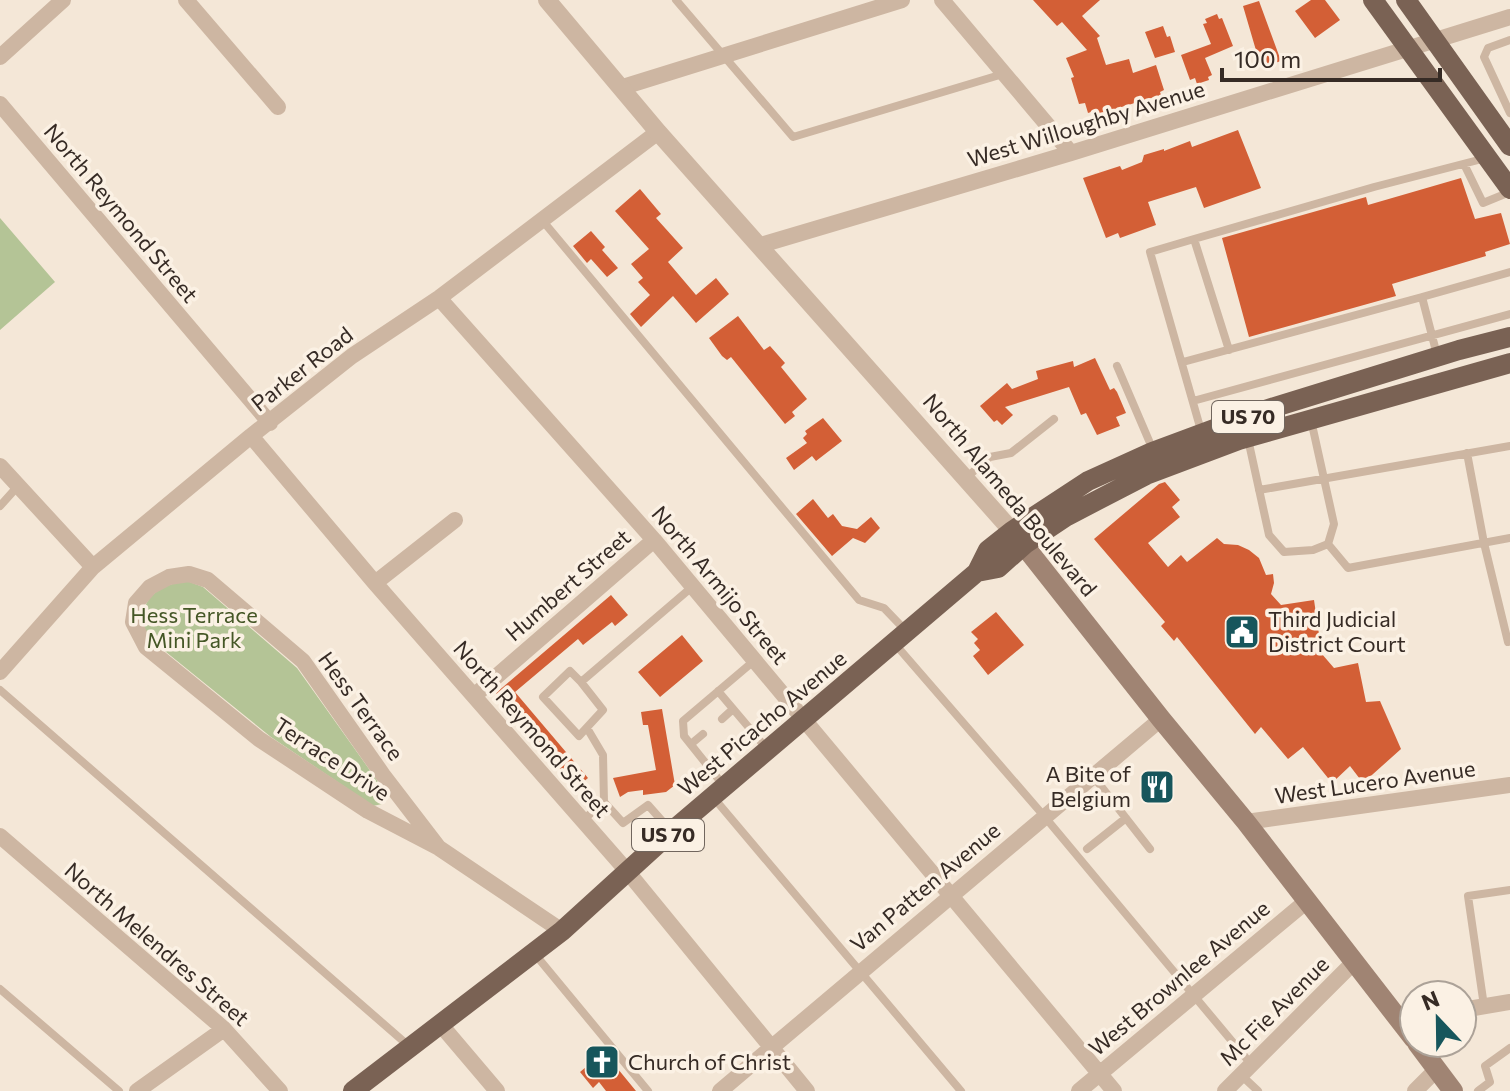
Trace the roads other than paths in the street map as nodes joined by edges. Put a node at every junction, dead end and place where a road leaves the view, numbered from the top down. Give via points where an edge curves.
1 (63, 0) edge
2 (186, 0) edge
3 (547, 0) edge
4 (676, 0) edge
5 (902, 0) edge
6 (942, 0) edge
7 (1373, 0) edge
8 (1406, 0) edge
9 (1510, 17) edge
10 (1510, 40) edge
11 (1421, 44) junction
12 (722, 56) junction
13 (0, 57) edge
14 (1004, 74) junction
15 (623, 87) junction
16 (0, 104) edge
17 (278, 107) dead end
18 (1504, 116) edge
19 (658, 132) junction
20 (1510, 146) edge
21 (1071, 153) junction
22 (1486, 158) junction
23 (1464, 164) junction
24 (1510, 190) edge
25 (542, 220) junction
26 (1194, 239) junction
27 (761, 245) junction
28 (1510, 272) edge
29 (1422, 297) junction
30 (439, 298) junction
31 (1510, 314) edge
32 (1507, 337) edge
33 (1434, 347) junction
34 (1229, 350) junction
35 (1183, 362) junction
36 (1510, 363) edge
37 (1117, 366) dead end
38 (1193, 401) junction
39 (1054, 419) dead end
40 (1311, 420) junction
41 (270, 423) junction
42 (1202, 434) junction
43 (251, 436) junction
44 (1248, 438) junction
45 (1510, 446) edge
46 (1154, 451) junction
47 (1467, 453) junction
48 (0, 466) edge
49 (966, 478) junction
50 (1323, 478) junction
51 (19, 486) junction
52 (1259, 490) junction
53 (0, 506) edge
54 (455, 520) dead end
55 (1018, 538) junction
56 (1510, 538) edge
57 (654, 540) junction
58 (1484, 543) junction
59 (1328, 544) junction
60 (93, 567) junction
61 (375, 583) junction
62 (693, 586) junction
63 (150, 587) joint
64 (901, 638) junction
65 (1508, 642) edge
66 (755, 660) junction
67 (0, 672) edge
68 (581, 682) junction
69 (0, 690) edge
70 (718, 691) junction
71 (475, 695) junction
72 (733, 709) junction
73 (804, 718) junction
74 (722, 719) dead end
75 (1161, 719) junction
76 (587, 728) junction
77 (703, 734) dead end
78 (691, 744) junction
79 (768, 750) junction
80 (1093, 776) junction
81 (1510, 785) edge
82 (719, 792) junction
83 (604, 802) junction
84 (1044, 816) junction
85 (1126, 818) junction
86 (583, 820) junction
87 (1246, 822) junction
88 (672, 831) junction
89 (0, 836) edge
90 (439, 848) junction
91 (1087, 849) dead end
92 (1150, 849) dead end
93 (627, 871) junction
94 (1510, 890) edge
95 (949, 895) junction
96 (1308, 900) junction
97 (562, 931) junction
98 (534, 953) junction
99 (1354, 962) junction
100 (859, 972) junction
101 (0, 989) edge
102 (1192, 996) junction
103 (1510, 1002) edge
104 (1484, 1006) junction
105 (1478, 1007) edge
106 (1398, 1009) edge
107 (441, 1025) junction
108 (224, 1029) junction
109 (770, 1047) junction
110 (411, 1048) junction
111 (1510, 1048) edge
112 (1429, 1059) edge
113 (1437, 1069) junction
114 (1247, 1070) junction
115 (1099, 1073) junction
116 (119, 1091) edge
117 (137, 1091) edge
118 (280, 1091) edge
119 (353, 1091) edge
120 (497, 1091) edge
121 (648, 1091) edge
122 (720, 1091) edge
123 (807, 1091) edge
124 (961, 1091) edge
125 (1079, 1091) edge
126 (1114, 1091) edge
127 (1225, 1091) edge
128 (1258, 1091) edge
129 (1415, 1091) edge
130 (1453, 1091) edge
131 (1478, 1091) edge

1 - 13 street
2 - 17 street
3 - 15 street, North Alameda Boulevard
4 - 12 lane
5 - 12 street
6 - 14 street
7 - 11 main road
8 - 11 main road
9 - 11 street, West Willoughby Avenue
10 - 18 lane via 1484,52
11 - 18 main road
11 - 21 street, West Willoughby Avenue
11 - 22 main road
12 - 14 lane via 793,137
12 - 15 street
14 - 21 street
15 - 19 street, North Alameda Boulevard
16 - 41 street, North Reymond Street
18 - 20 main road
19 - 25 street, Parker Road
19 - 27 street, North Alameda Boulevard
21 - 27 street, West Willoughby Avenue
22 - 23 lane
22 - 24 main road
23 - 24 lane via 1483,203
23 - 26 lane
25 - 30 street, Parker Road
25 - 64 lane via 859,600 884,608
26 - 34 lane
26 - 35 lane via 1150,252
27 - 49 street, North Alameda Boulevard
28 - 29 lane
29 - 33 lane
29 - 34 lane
30 - 41 street, Parker Road via 352,356
30 - 57 street, North Armijo Street
31 - 33 lane
32 - 33 main road, West Picacho Avenue / US 70
33 - 38 lane
33 - 42 main road, West Picacho Avenue / US 70
34 - 35 lane
35 - 38 lane
36 - 40 main road, West Picacho Avenue / US 70
37 - 46 lane
38 - 42 lane
39 - 49 lane via 1011,453 990,457
40 - 44 main road, West Picacho Avenue / US 70
40 - 50 lane
41 - 43 street, Parker Road
42 - 46 main road, West Picacho Avenue / US 70
43 - 60 street, Parker Road
43 - 61 street, North Reymond Street
44 - 52 lane
44 - 55 main road, West Picacho Avenue / US 70 via 1123,486
45 - 47 lane
46 - 55 main road, West Picacho Avenue / US 70 via 1088,481
47 - 50 lane
47 - 58 lane
48 - 51 street
49 - 55 street, North Alameda Boulevard
50 - 52 lane
50 - 59 lane via 1334,524
51 - 53 lane
51 - 60 street
52 - 59 lane via 1269,535 1284,552
54 - 61 street
55 - 64 main road, West Picacho Avenue / US 70 via 998,568 977,572
55 - 75 main road, North Alameda Boulevard
56 - 58 lane
57 - 62 street, North Armijo Street
57 - 71 street, Humbert Street
58 - 59 lane via 1348,568
58 - 65 lane
60 - 67 street, Parker Road
61 - 71 street, North Reymond Street
62 - 66 street, North Armijo Street
62 - 68 lane
63 - 90 street, Hess Terrace via 189,574 208,580 303,661
63 - 90 street, Terrace Drive via 136,603 133,622 146,647 259,739 368,811
64 - 73 main road, West Picacho Avenue / US 70
64 - 84 lane
66 - 70 lane
66 - 73 street, North Armijo Street
68 - 76 lane via 603,710
68 - 76 lane via 570,671 543,697 579,736
69 - 110 lane
70 - 72 lane
70 - 78 lane via 683,721
71 - 86 street, North Reymond Street
72 - 74 lane
72 - 79 lane
73 - 79 main road, West Picacho Avenue / US 70
73 - 95 street, North Armijo Street
75 - 80 street, Van Patten Avenue
75 - 87 main road, North Alameda Boulevard
76 - 83 lane via 603,755
77 - 78 lane
78 - 82 lane
79 - 82 main road, West Picacho Avenue / US 70
80 - 84 street, Van Patten Avenue
80 - 85 lane
81 - 87 street, West Lucero Avenue
82 - 88 main road, West Picacho Avenue / US 70
82 - 100 lane
83 - 86 lane
83 - 88 lane via 623,823 648,805
84 - 95 street, Van Patten Avenue
84 - 102 lane
85 - 91 lane
85 - 92 lane
86 - 93 street, North Reymond Street
87 - 96 main road, North Alameda Boulevard
88 - 93 main road, West Picacho Avenue / US 70
89 - 108 street, North Melendres Street
90 - 97 street, Terrace Drive
93 - 97 main road, West Picacho Avenue / US 70
93 - 109 street, North Reymond Street
94 - 104 lane via 1468,896
95 - 100 street, Van Patten Avenue
95 - 115 street, North Armijo Street
96 - 99 main road, North Alameda Boulevard
96 - 102 street, West Brownlee Avenue
97 - 98 main road, West Picacho Avenue / US 70
98 - 107 main road, West Picacho Avenue / US 70
98 - 121 lane
99 - 106 main road, North Alameda Boulevard
99 - 114 street, Mc Fie Avenue
100 - 109 street, Van Patten Avenue
100 - 124 lane
101 - 116 lane
102 - 114 lane
102 - 115 street, West Brownlee Avenue
103 - 104 street
104 - 105 street
107 - 110 main road, West Picacho Avenue / US 70
107 - 120 street
108 - 117 street
108 - 118 street, North Melendres Street
109 - 122 street, Van Patten Avenue
109 - 123 street, North Reymond Street
110 - 119 main road, West Picacho Avenue / US 70
111 - 131 lane via 1485,1066 1490,1082
112 - 113 main road, North Alameda Boulevard
113 - 129 street
113 - 130 main road, North Alameda Boulevard
114 - 127 street, Mc Fie Avenue
114 - 128 lane
115 - 125 street, West Brownlee Avenue
115 - 126 street, North Armijo Street

